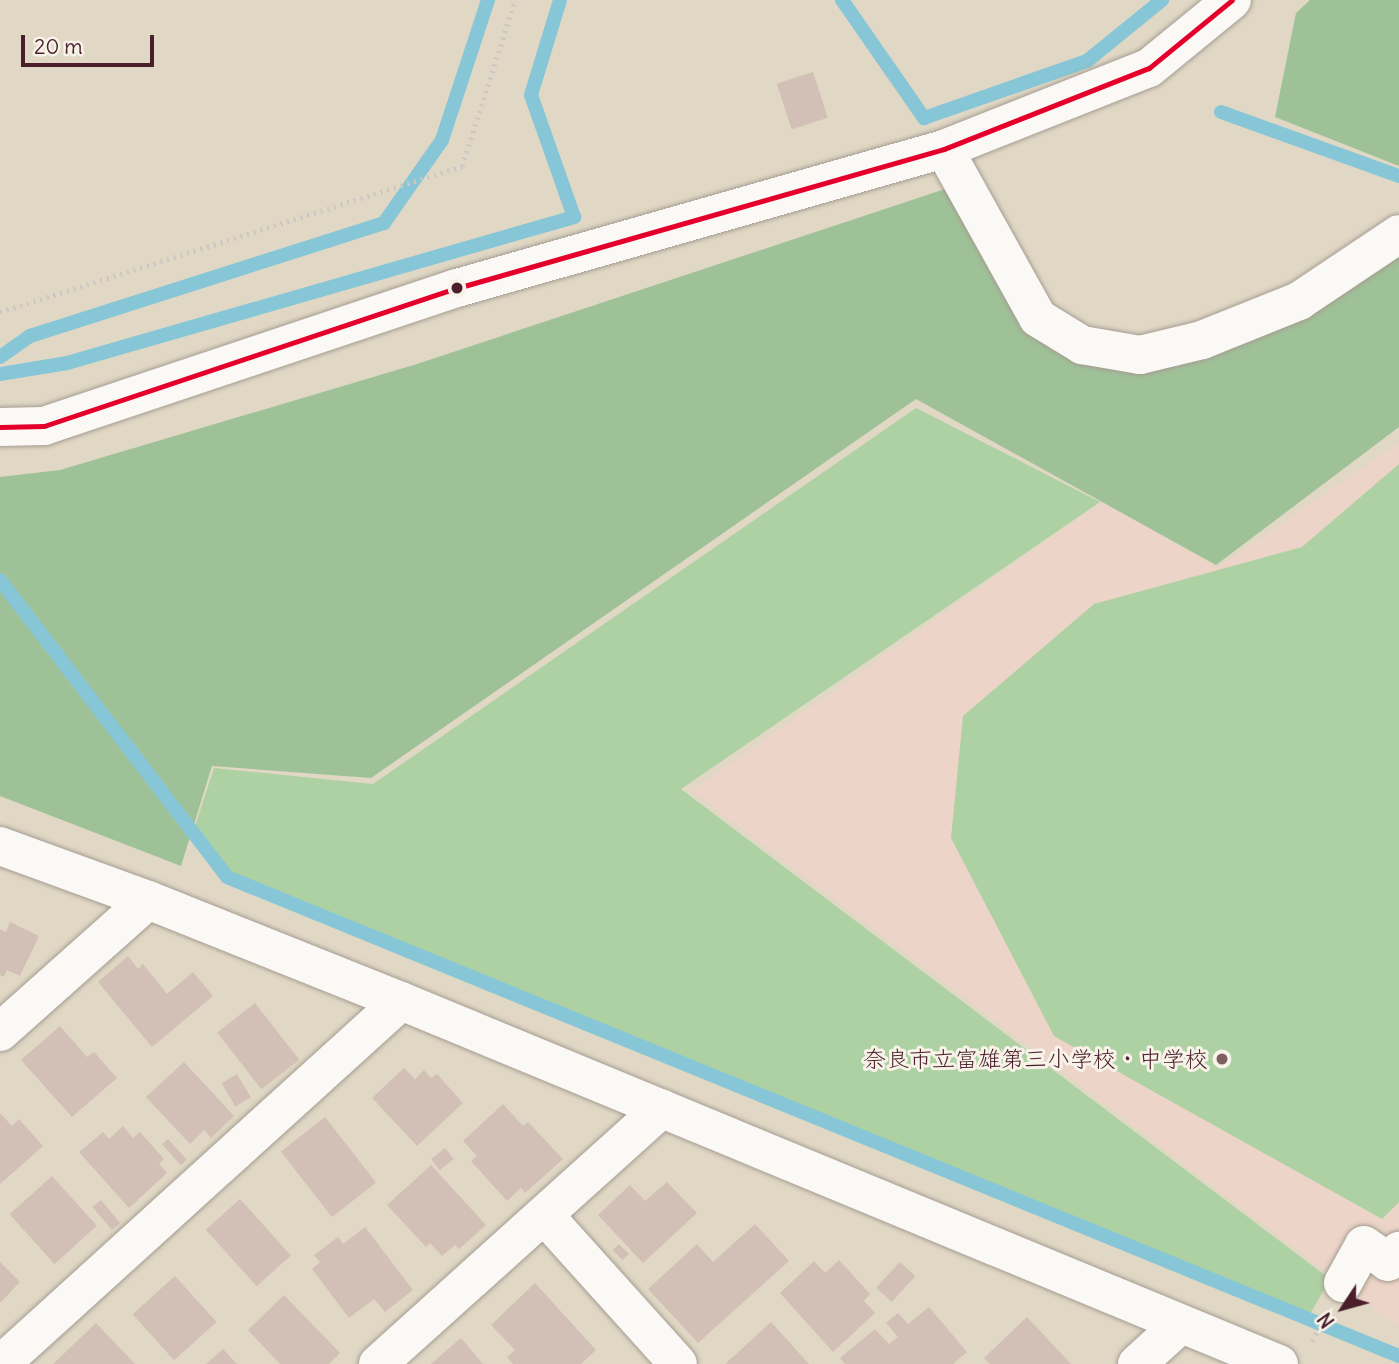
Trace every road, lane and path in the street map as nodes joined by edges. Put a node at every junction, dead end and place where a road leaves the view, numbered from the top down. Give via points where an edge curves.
1 (515, 0) edge
2 (1232, 0) edge
3 (944, 149) junction
4 (1399, 233) edge
5 (0, 312) edge
6 (0, 427) edge
7 (0, 846) edge
8 (148, 900) junction
9 (401, 1001) junction
10 (0, 1032) edge
11 (662, 1108) junction
12 (544, 1215) junction
13 (1399, 1251) edge
14 (1343, 1283) joint
15 (1181, 1324) junction
16 (1293, 1358) edge
17 (1, 1364) edge
18 (379, 1364) edge
19 (678, 1364) edge
20 (1137, 1364) edge

1 - 5 path via 462,166
2 - 3 street via 1149,68
3 - 4 street via 1038,318 1082,345 1140,355 1202,340 1299,301
3 - 6 street via 457,288 44,426
7 - 8 street
8 - 9 street
8 - 10 street
9 - 11 street
9 - 17 street
11 - 12 street
11 - 15 street
12 - 18 street
12 - 19 street
13 - 14 street via 1388,1262 1364,1245
14 - 16 path
15 - 16 street
15 - 20 street

